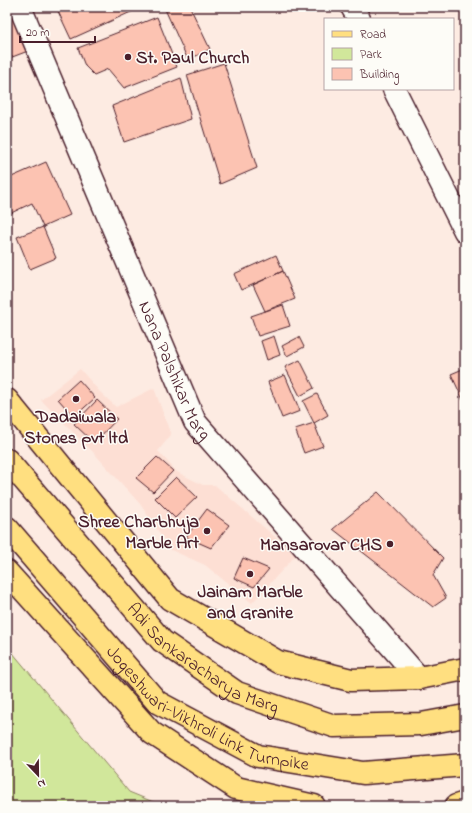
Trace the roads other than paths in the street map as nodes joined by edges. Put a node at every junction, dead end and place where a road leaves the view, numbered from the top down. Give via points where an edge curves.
1 (20, 7) edge
2 (352, 7) edge
3 (358, 18) edge
4 (394, 90) edge
5 (465, 231) edge
6 (7, 400) edge
7 (7, 460) edge
8 (7, 528) edge
9 (7, 572) edge
10 (465, 669) edge
11 (419, 678) junction
12 (465, 716) edge
13 (465, 765) edge
14 (465, 803) edge
15 (314, 806) edge
16 (456, 806) edge

1 - 11 street, Nana Palshikar Marg via 195,422
2 - 3 street
4 - 5 street
6 - 11 main road via 170,599 278,662 351,680
7 - 12 main road, Adi Sankaracharya Marg via 162,641 237,693 334,726 421,724
8 - 13 main road, Jogeshwari-Vikhroli Link Turnpike via 157,702 258,756 363,773
9 - 15 main road via 152,733 236,788
10 - 11 main road
14 - 16 main road

